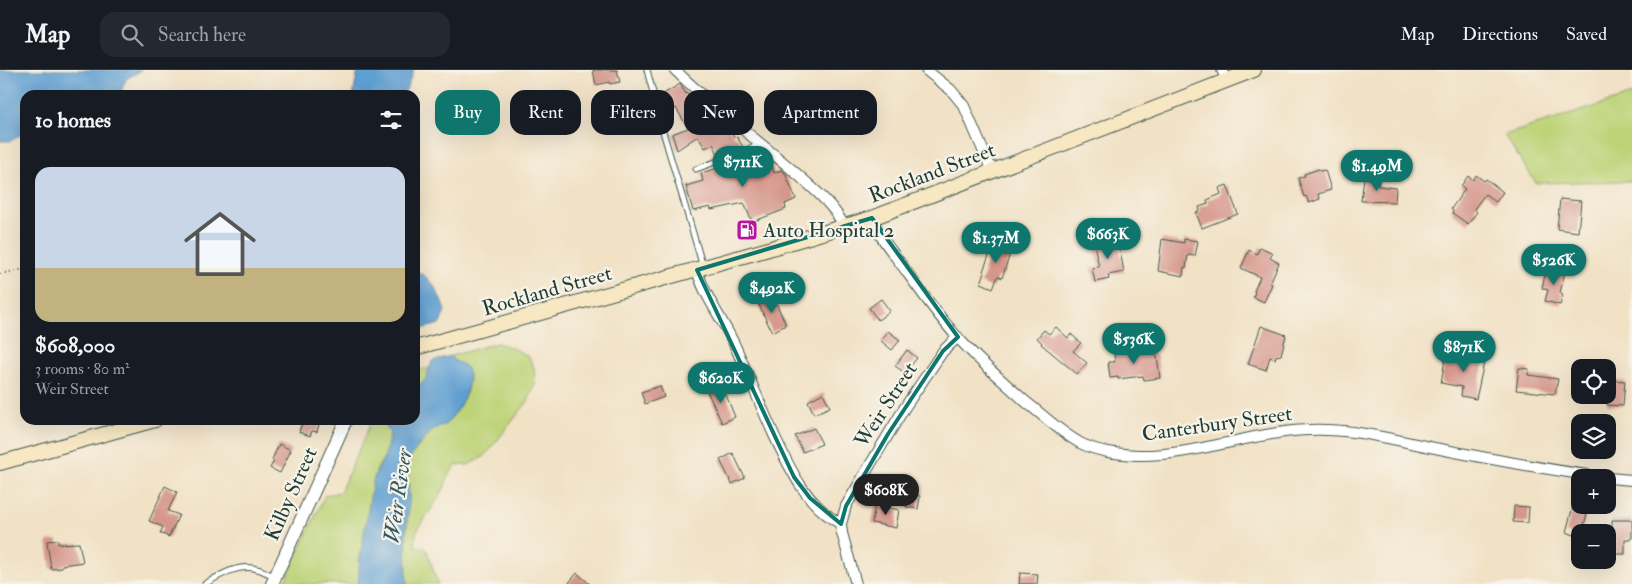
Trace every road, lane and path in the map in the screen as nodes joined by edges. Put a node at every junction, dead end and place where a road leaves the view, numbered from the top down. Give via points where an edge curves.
1 (647, 70) edge
2 (675, 70) edge
3 (926, 70) edge
4 (1254, 70) edge
5 (1225, 75) edge
6 (760, 143) junction
7 (696, 170) dead end
8 (992, 171) junction
9 (872, 218) junction
10 (844, 226) junction
11 (700, 269) junction
12 (20, 270) edge
13 (0, 274) edge
14 (958, 337) junction
15 (420, 347) edge
16 (138, 425) edge
17 (344, 425) edge
18 (0, 463) edge
19 (1571, 472) edge
20 (1616, 479) edge
21 (1632, 480) edge
22 (841, 524) junction
23 (274, 580) edge
24 (205, 584) edge
25 (856, 584) edge

1 - 11 lane
2 - 6 street
3 - 8 street via 951,90 964,106
4 - 5 main road, Rockland Street
5 - 8 main road, Rockland Street
6 - 7 lane
6 - 10 street via 812,186
8 - 9 main road, Rockland Street
9 - 10 main road, Rockland Street
9 - 14 street, Canterbury Street via 905,270
10 - 11 main road, Rockland Street
11 - 15 main road, Rockland Street
11 - 22 street via 704,289 735,346 794,477 825,514
12 - 13 path
14 - 19 street, Canterbury Street via 1056,427 1081,444 1099,450 1166,454 1285,432 1348,431
14 - 22 street, Weir Street via 943,351 888,434 846,506
16 - 18 main road
17 - 23 street, Kilby Street
20 - 21 street, Canterbury Street
22 - 25 street
23 - 24 lane via 256,568 241,568

